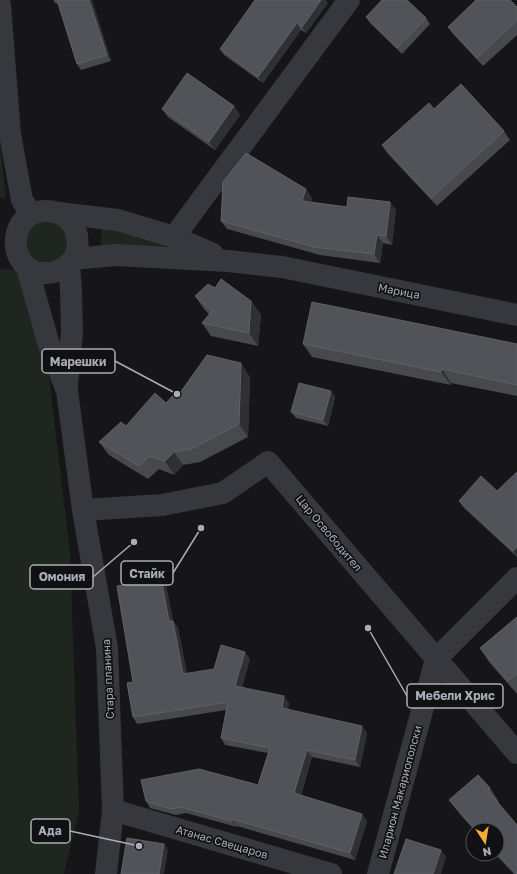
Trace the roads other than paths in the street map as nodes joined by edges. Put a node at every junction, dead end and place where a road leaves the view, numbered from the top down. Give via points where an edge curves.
1 (349, 0) edge
2 (0, 5) edge
3 (59, 213) junction
4 (16, 224) edge
5 (174, 237) junction
6 (16, 260) edge
7 (228, 261) junction
8 (71, 262) junction
9 (517, 315) edge
10 (67, 391) junction
11 (83, 510) junction
12 (517, 578) edge
13 (436, 659) junction
14 (517, 753) edge
15 (113, 810) junction
16 (106, 874) edge
17 (331, 874) edge
18 (378, 874) edge

1 - 5 street
2 - 4 street via 10,134 22,200
3 - 4 street via 50,210 40,211
3 - 5 street via 118,220
3 - 8 street via 75,228 78,238 77,249
4 - 6 street
5 - 7 street
6 - 8 street via 44,273 61,270
6 - 10 street
7 - 8 street via 116,255
7 - 9 street, Марица via 282,267
8 - 10 street via 72,333
10 - 11 street, Стара планина
11 - 13 street, Цар Освободител via 162,505 223,493 268,462
11 - 15 street, Стара планина via 107,648
12 - 13 street, Иларион Макариополски
13 - 14 street, Цар Освободител
13 - 18 street, Иларион Макариополски
15 - 16 street, Стара планина
15 - 17 street, Атанас Свещаров

